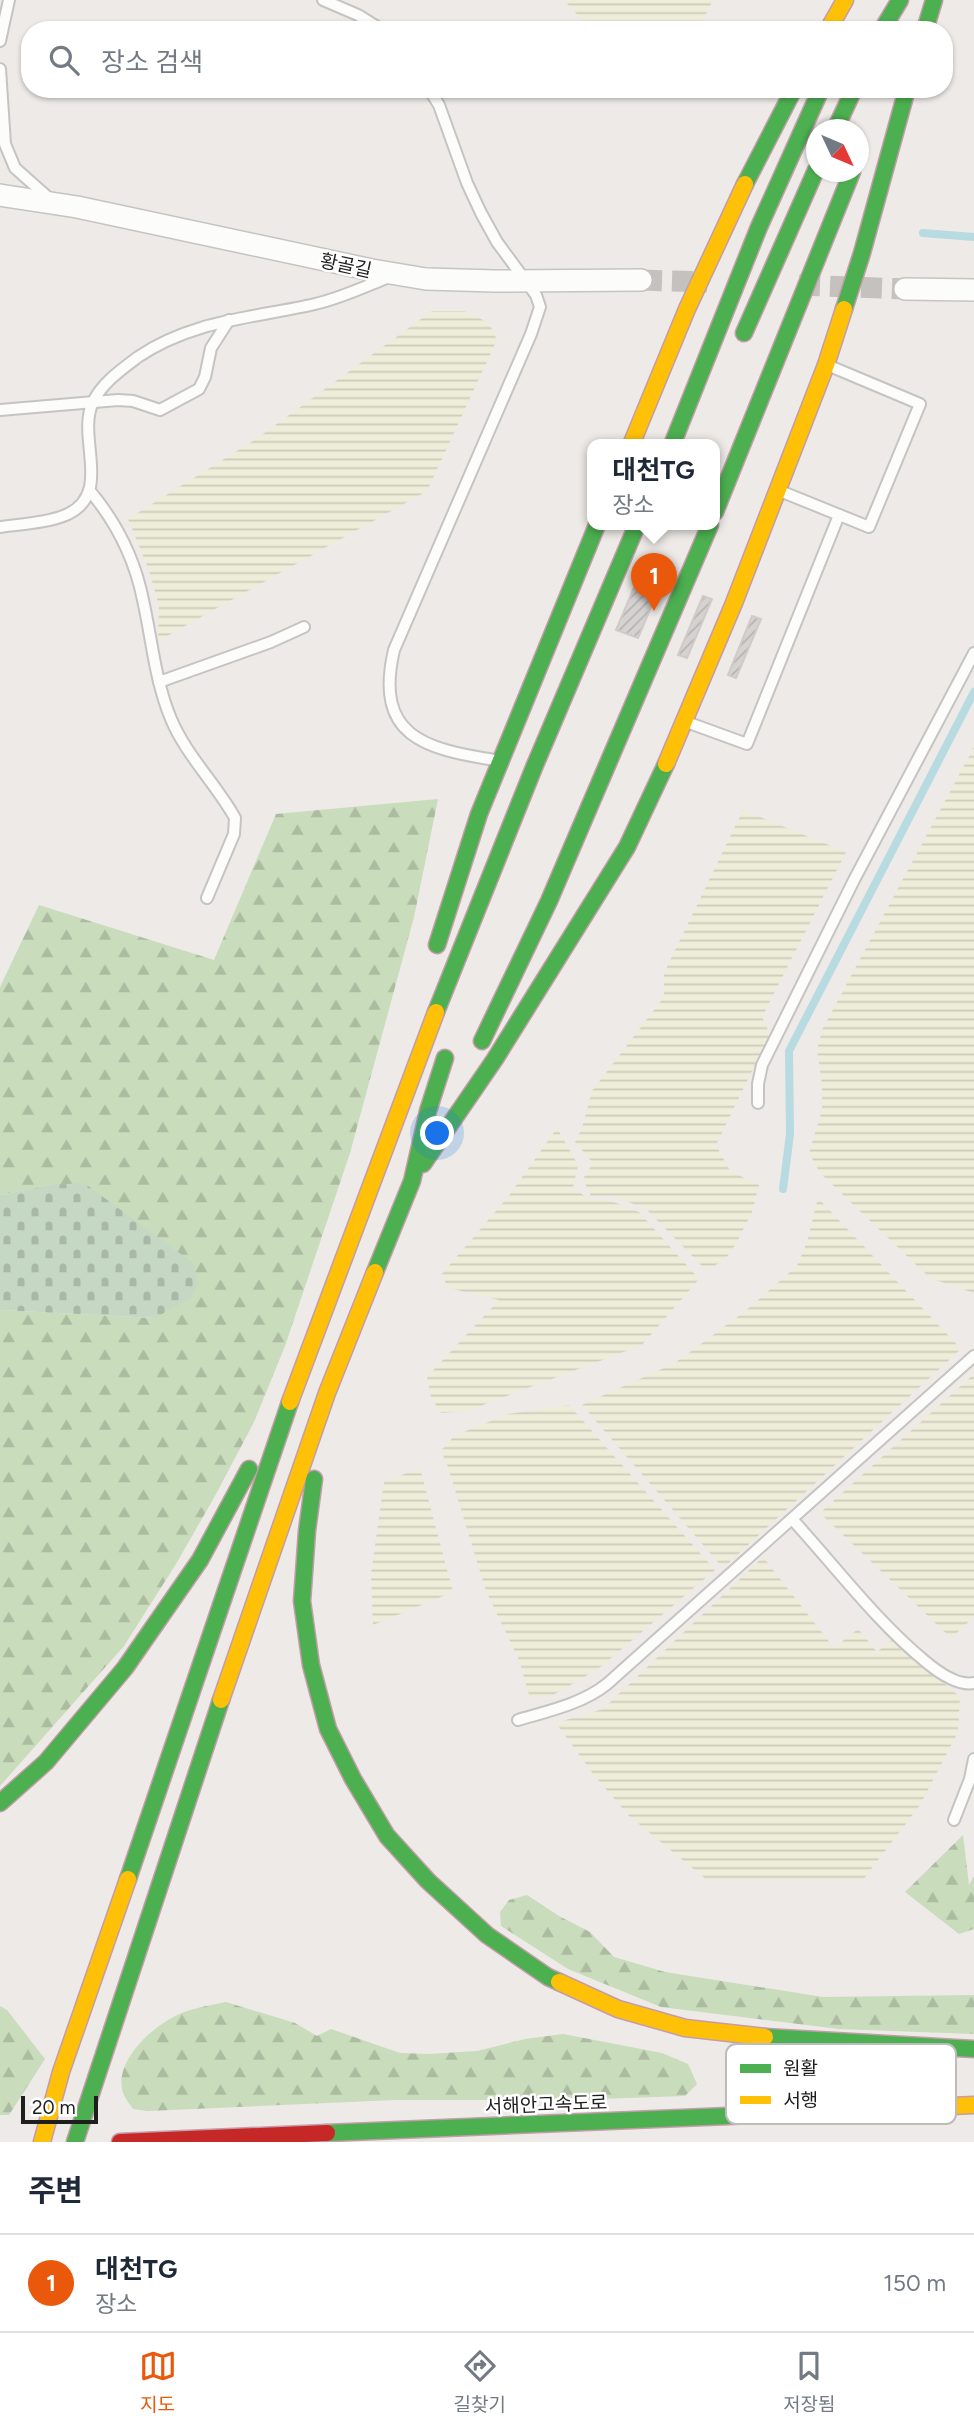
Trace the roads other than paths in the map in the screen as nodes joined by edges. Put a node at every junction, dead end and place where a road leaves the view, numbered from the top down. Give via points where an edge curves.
1 (9, 0) edge
2 (323, 0) edge
3 (900, 0) edge
4 (922, 0) edge
5 (934, 0) edge
6 (852, 9) edge
7 (368, 21) edge
8 (838, 21) edge
9 (887, 21) edge
10 (913, 21) edge
11 (928, 21) edge
12 (0, 41) edge
13 (0, 69) edge
14 (435, 98) edge
15 (789, 98) edge
16 (817, 98) edge
17 (850, 98) edge
18 (905, 98) edge
19 (840, 119) edge
20 (812, 182) edge
21 (848, 182) edge
22 (0, 195) edge
23 (56, 204) junction
24 (395, 274) junction
25 (641, 280) tunnel mouth
26 (527, 281) junction
27 (905, 289) tunnel mouth
28 (974, 290) edge
29 (229, 320) junction
30 (737, 348) dead end
31 (826, 365) junction
32 (93, 402) junction
33 (0, 410) edge
34 (633, 439) edge
35 (674, 439) edge
36 (90, 491) junction
37 (778, 491) junction
38 (720, 500) edge
39 (839, 515) junction
40 (0, 527) edge
41 (595, 530) edge
42 (635, 530) edge
43 (708, 530) edge
44 (304, 627) dead end
45 (974, 653) edge
46 (159, 682) junction
47 (685, 721) junction
48 (501, 761) junction
49 (206, 898) dead end
50 (432, 961) dead end
51 (410, 1039) dead end
52 (449, 1047) dead end
53 (476, 1053) dead end
54 (464, 1077) dead end
55 (758, 1103) dead end
56 (396, 1119) junction
57 (412, 1181) junction
58 (974, 1356) edge
59 (298, 1378) junction
60 (327, 1393) junction
61 (792, 1519) junction
62 (974, 1683) edge
63 (518, 1720) dead end
64 (974, 1759) edge
65 (0, 1803) edge
66 (954, 1820) dead end
67 (886, 2044) edge
68 (956, 2048) edge
69 (974, 2049) edge
70 (974, 2105) edge
71 (956, 2106) edge
72 (726, 2116) edge
73 (42, 2142) edge
74 (75, 2142) edge
75 (120, 2142) edge

1 - 12 lane
2 - 7 lane
3 - 9 highway
4 - 10 highway
5 - 11 highway
6 - 8 highway
13 - 23 lane, 황골길 via 5,144 15,168
14 - 26 lane via 481,213
15 - 34 highway via 687,308
16 - 35 highway via 759,227
17 - 19 highway
18 - 31 highway
20 - 30 highway
21 - 38 highway
22 - 23 street, 황골길
23 - 24 street, 황골길
24 - 26 street, 황골길
24 - 29 lane via 345,296
25 - 26 street, 황골길
26 - 48 lane via 540,307 531,334 390,667 395,713 407,733 423,744
27 - 28 street
29 - 32 lane via 177,335 140,356 109,380
29 - 32 lane via 211,348 199,389 160,410 133,401
31 - 37 highway
31 - 39 lane via 920,404 869,527
32 - 33 lane
32 - 36 lane via 88,423
36 - 40 lane via 68,514
36 - 46 lane via 127,548 143,599
37 - 39 lane
37 - 47 highway
39 - 47 lane via 747,744
41 - 48 highway
42 - 56 highway via 535,765
43 - 53 highway via 555,888
44 - 46 lane
45 - 55 lane via 762,1065
46 - 49 lane via 172,721 235,818 234,834
47 - 57 highway via 627,847 495,1059
48 - 50 highway via 479,814
51 - 56 highway
52 - 57 highway
54 - 57 highway
56 - 59 highway
57 - 60 highway
58 - 61 lane
59 - 65 highway via 200,1560 125,1668 46,1762
59 - 73 highway via 61,2072
60 - 67 highway via 302,1601 328,1728 387,1836 487,1935 538,1970 618,2009 685,2028 744,2036
60 - 74 highway
61 - 62 lane via 927,1663 953,1680
61 - 63 lane via 596,1694
64 - 66 lane
68 - 69 highway
70 - 71 highway, 서해안고속도로
72 - 75 highway, 서해안고속도로

